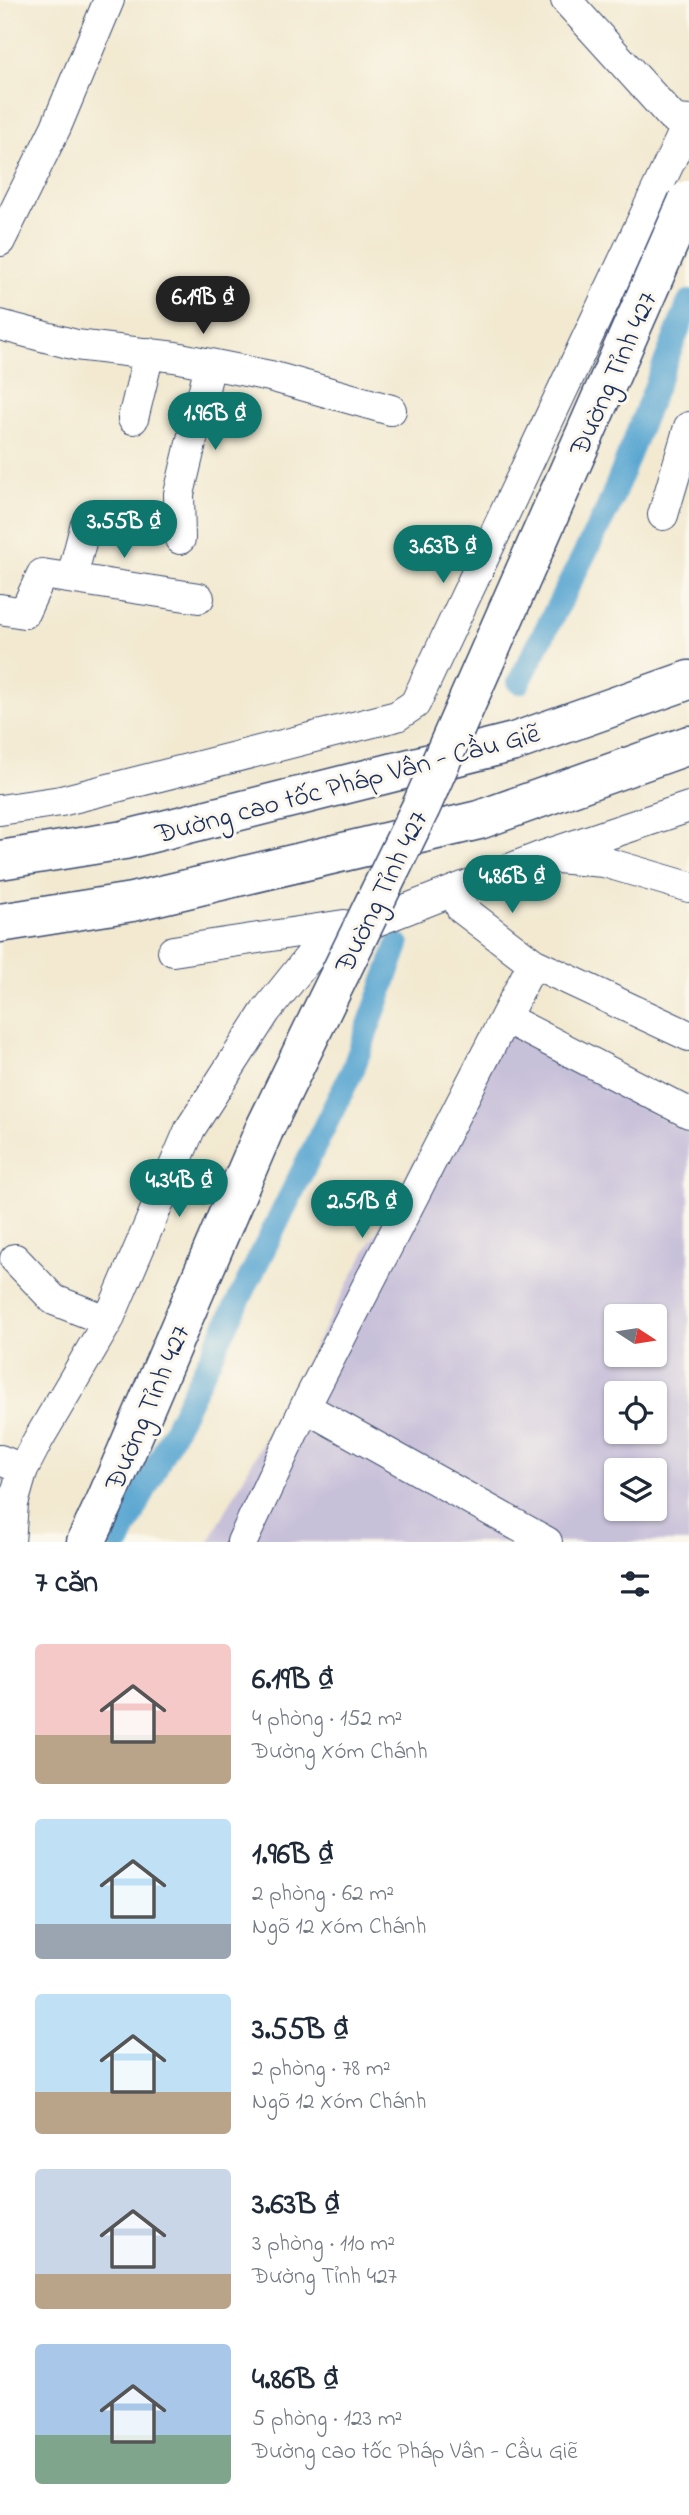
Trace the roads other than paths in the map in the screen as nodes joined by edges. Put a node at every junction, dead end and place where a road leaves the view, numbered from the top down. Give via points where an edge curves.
1 (109, 0) edge
2 (566, 0) edge
3 (689, 121) edge
4 (689, 199) edge
5 (0, 241) edge
6 (0, 325) edge
7 (149, 353) junction
8 (210, 364) junction
9 (391, 410) dead end
10 (133, 419) dead end
11 (689, 427) edge
12 (663, 515) dead end
13 (85, 527) dead end
14 (180, 538) dead end
15 (72, 577) junction
16 (199, 598) dead end
17 (0, 609) edge
18 (689, 680) edge
19 (689, 745) edge
20 (689, 807) edge
21 (0, 810) edge
22 (540, 857) junction
23 (0, 860) edge
24 (689, 887) edge
25 (456, 891) junction
26 (132, 902) junction
27 (379, 920) junction
28 (0, 923) edge
29 (0, 934) edge
30 (173, 951) dead end
31 (533, 963) junction
32 (505, 1018) junction
33 (689, 1036) edge
34 (689, 1113) edge
35 (15, 1259) dead end
36 (108, 1321) junction
37 (305, 1407) junction
38 (12, 1465) edge
39 (0, 1488) edge
40 (10, 1542) edge
41 (86, 1542) edge
42 (242, 1542) edge
43 (547, 1542) edge

1 - 5 street via 56,127
2 - 3 street via 671,116
3 - 21 street via 415,704 397,716 61,802
4 - 41 main road, Đường Tỉnh 427, bridge via 421,807 264,1130
6 - 7 street via 76,345
7 - 8 street
7 - 10 street
8 - 9 street
8 - 14 street via 179,494
11 - 12 street
13 - 15 street
15 - 16 street
15 - 17 street via 42,574 24,613
18 - 23 main road, Đường cao tốc Pháp Vân - Cầu Giẽ via 500,745 124,840
19 - 26 main road via 479,820
20 - 22 street
22 - 24 street via 604,862
22 - 25 street
25 - 27 street
25 - 31 street via 461,908
26 - 28 main road
26 - 29 main road
27 - 30 street
27 - 36 street via 315,950 266,1011 190,1129
31 - 32 street
31 - 33 street
32 - 34 street
32 - 37 street
35 - 36 street via 54,1300
36 - 38 street
37 - 42 street
37 - 43 street
38 - 39 street
38 - 40 street

